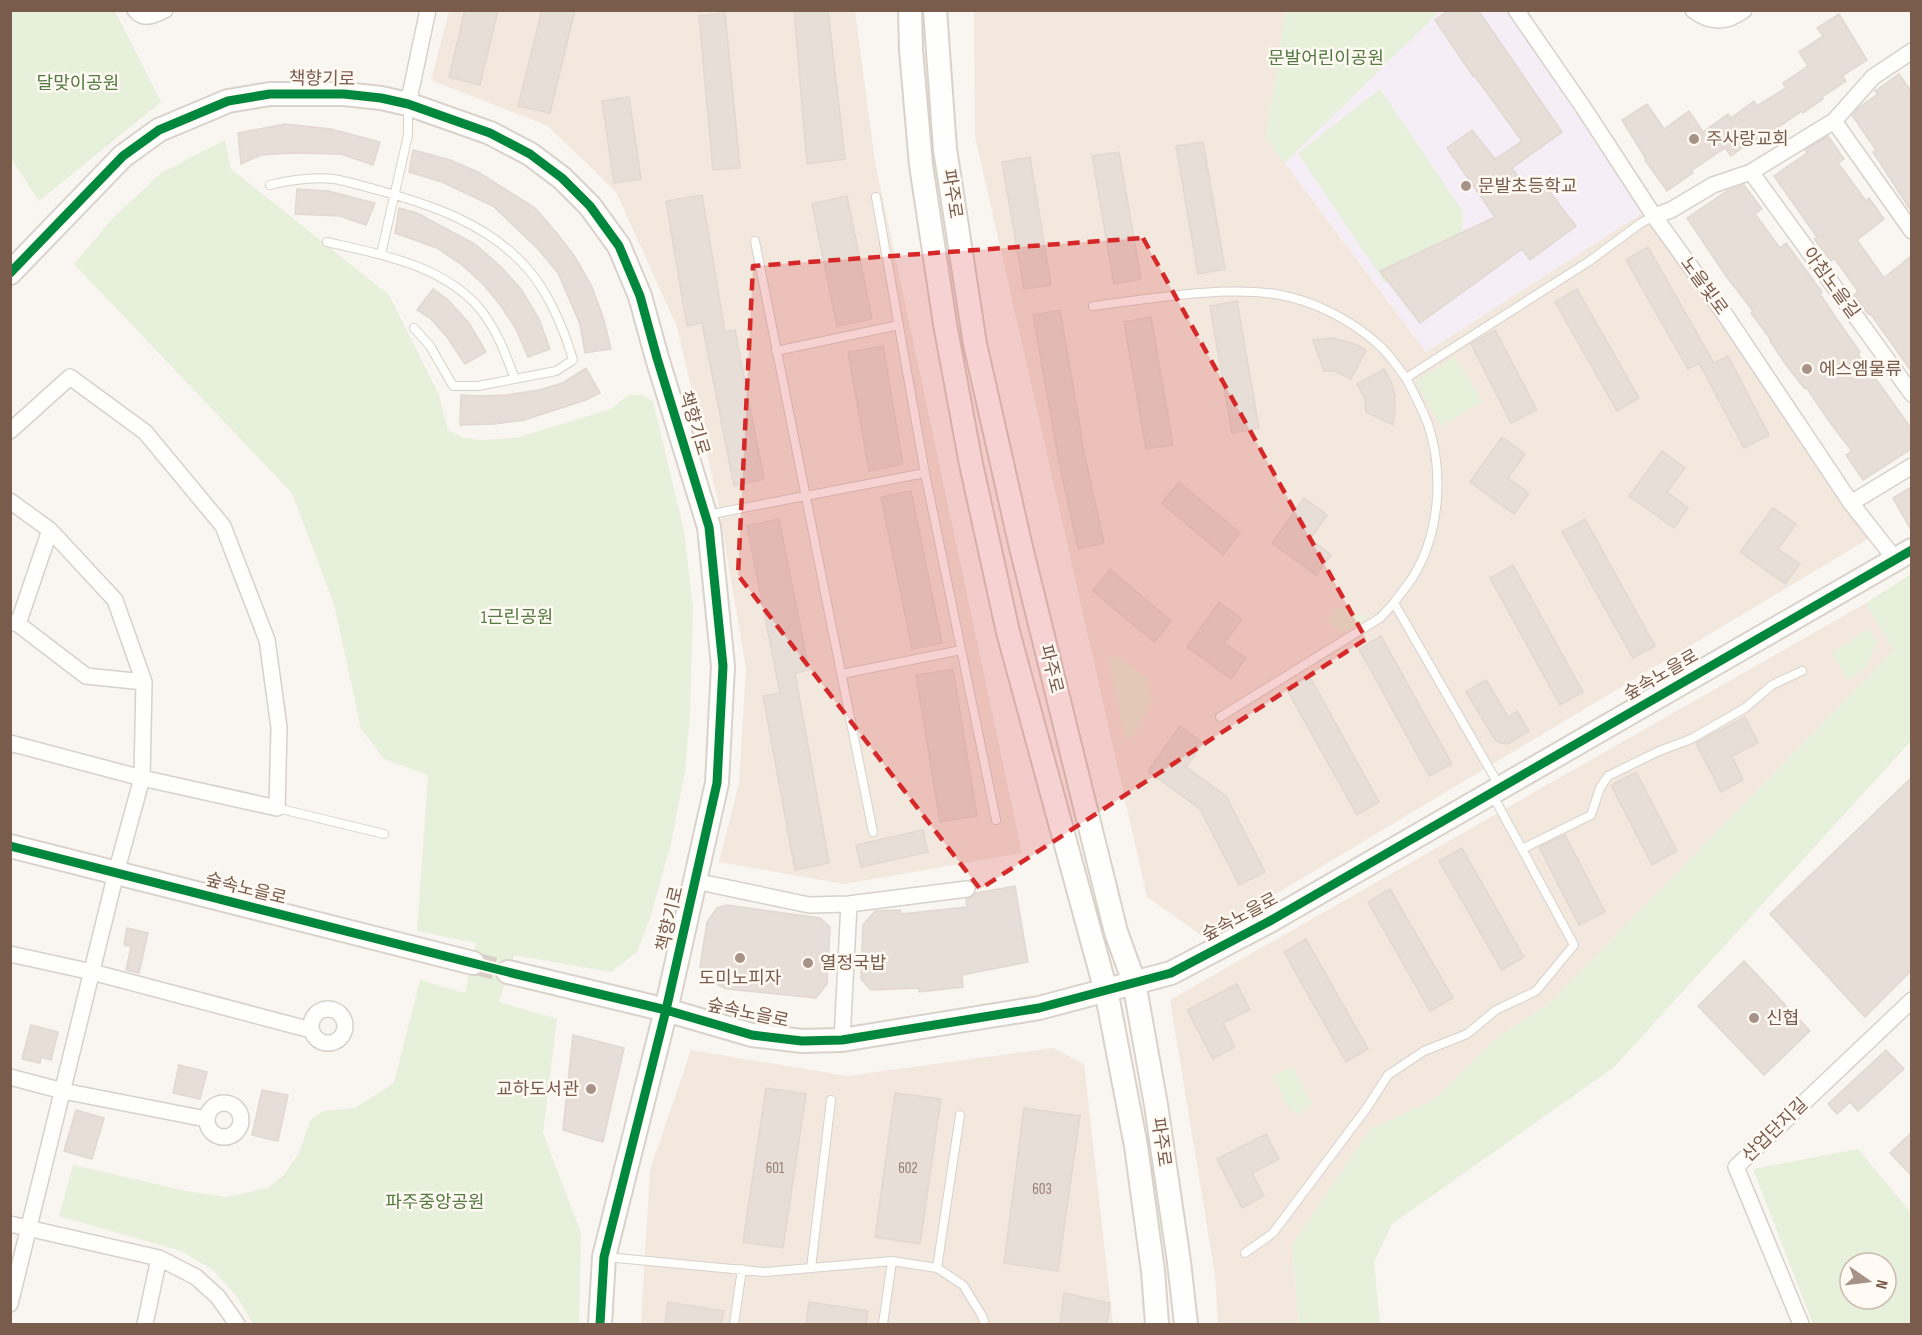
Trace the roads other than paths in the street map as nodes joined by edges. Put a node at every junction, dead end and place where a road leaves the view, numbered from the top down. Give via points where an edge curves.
1 (135, 10) edge
2 (165, 10) edge
3 (428, 10) edge
4 (910, 10) edge
5 (935, 10) edge
6 (1516, 10) edge
7 (1693, 10) edge
8 (1744, 10) edge
9 (1910, 56) edge
10 (408, 104) junction
11 (1834, 121) junction
12 (1751, 172) junction
13 (270, 185) dead end
14 (395, 195) junction
15 (876, 197) dead end
16 (1654, 216) junction
17 (1911, 231) edge
18 (755, 241) dead end
19 (327, 242) dead end
20 (381, 254) junction
21 (10, 273) edge
22 (1093, 306) dead end
23 (899, 325) junction
24 (414, 328) dead end
25 (776, 351) junction
26 (1406, 378) junction
27 (515, 379) junction
28 (1911, 394) edge
29 (10, 431) edge
30 (1911, 466) edge
31 (925, 473) junction
32 (804, 497) junction
33 (10, 501) edge
34 (1851, 502) junction
35 (706, 515) junction
36 (50, 530) junction
37 (1903, 554) edge
38 (1394, 603) junction
39 (14, 623) edge
40 (961, 650) junction
41 (1802, 671) dead end
42 (842, 674) junction
43 (144, 682) junction
44 (1220, 717) dead end
45 (10, 743) edge
46 (142, 778) junction
47 (1496, 791) junction
48 (278, 808) junction
49 (996, 820) dead end
50 (873, 832) dead end
51 (384, 834) dead end
52 (10, 846) edge
53 (1522, 849) junction
54 (116, 873) junction
55 (695, 881) junction
56 (967, 889) dead end
57 (849, 904) junction
58 (10, 954) edge
59 (473, 963) tunnel mouth
60 (92, 972) junction
61 (508, 972) tunnel mouth
62 (1134, 982) junction
63 (1105, 989) junction
64 (1911, 1000) edge
65 (666, 1010) junction
66 (311, 1030) dead end
67 (842, 1040) junction
68 (10, 1077) edge
69 (63, 1090) junction
70 (831, 1100) dead end
71 (960, 1116) dead end
72 (206, 1119) dead end
73 (10, 1224) edge
74 (29, 1229) junction
75 (1245, 1253) dead end
76 (604, 1257) junction
77 (159, 1258) junction
78 (892, 1260) junction
79 (811, 1268) junction
80 (937, 1268) junction
81 (742, 1269) junction
82 (10, 1304) edge
83 (145, 1324) edge
84 (237, 1324) edge
85 (600, 1324) edge
86 (734, 1324) edge
87 (882, 1324) edge
88 (986, 1324) edge
89 (1157, 1324) edge
90 (1186, 1324) edge
91 (1801, 1324) edge

1 - 2 street via 150,17
3 - 10 street
4 - 63 street, 파주로 via 921,165 971,464 1008,632
5 - 62 street, 파주로 via 945,149 975,344 1116,932
6 - 16 street, 노을빛로
7 - 8 street via 1713,20 1724,20
9 - 11 street via 1873,77
10 - 14 lane via 408,135
10 - 21 street, 책향기로 via 344,94 270,94 228,101 159,130 123,156
10 - 35 street, 책향기로 via 490,133 530,154 562,177 590,206 619,246 640,296
11 - 12 street
11 - 17 street
12 - 16 street via 1713,185
12 - 28 street, 아침노을길
13 - 14 lane via 289,180 334,179
14 - 20 lane
14 - 27 lane via 440,209 491,236 527,267 549,301 573,360 556,371
15 - 23 lane
16 - 26 lane
16 - 34 street, 노을빛로
18 - 25 lane
19 - 20 lane
20 - 27 lane via 454,285 480,310 501,342
22 - 26 lane via 1180,295 1277,294 1310,303 1362,331
23 - 25 lane
23 - 31 lane
24 - 27 lane via 430,346 453,386
25 - 32 lane
26 - 38 lane via 1428,425 1436,462 1437,496 1428,543 1414,575
29 - 48 street via 70,377 145,432 223,526 267,640 279,727
30 - 34 street
31 - 32 lane
31 - 40 lane
32 - 35 lane
32 - 42 lane
33 - 36 street
34 - 37 street, 노을빛로
35 - 55 street, 책향기로 via 723,666 717,783
36 - 39 street
36 - 43 street via 115,600
37 - 47 street, 숲속노을로
38 - 44 lane via 1380,618
38 - 47 lane
39 - 43 street via 86,676
40 - 42 lane
40 - 49 lane
41 - 53 lane via 1772,685 1745,708 1691,739 1608,776 1591,815
42 - 50 lane
43 - 46 street
45 - 46 street
46 - 48 street
46 - 54 street
47 - 53 lane
47 - 62 street, 숲속노을로 via 1268,922 1171,973
48 - 51 lane
52 - 54 street, 숲속노을로
53 - 75 lane via 1574,945 1536,990 1496,1010 1467,1034 1425,1051 1388,1075 1273,1233
54 - 59 street, 숲속노을로
54 - 60 street
55 - 57 street via 809,905
55 - 65 street, 책향기로
56 - 57 street
57 - 67 street
58 - 60 street
60 - 66 street
60 - 69 street
61 - 65 street, 숲속노을로
62 - 63 street, 숲속노을로
62 - 90 street, 파주로 via 1156,1106
63 - 67 street, 숲속노을로 via 1039,1008
63 - 89 street, 파주로 via 1136,1146
64 - 91 street, 산업단지길 via 1736,1167
65 - 67 street, 숲속노을로 via 752,1035 802,1041
65 - 76 street, 책향기로
68 - 69 street
69 - 72 street
69 - 74 street
70 - 79 lane
71 - 80 lane
73 - 74 street
74 - 77 street
74 - 82 street
76 - 81 lane
76 - 85 street, 책향기로
77 - 83 street
77 - 84 street via 196,1277 218,1297
78 - 79 lane
78 - 80 lane
78 - 87 lane
79 - 81 lane via 765,1272
80 - 88 lane via 963,1285
81 - 86 lane

